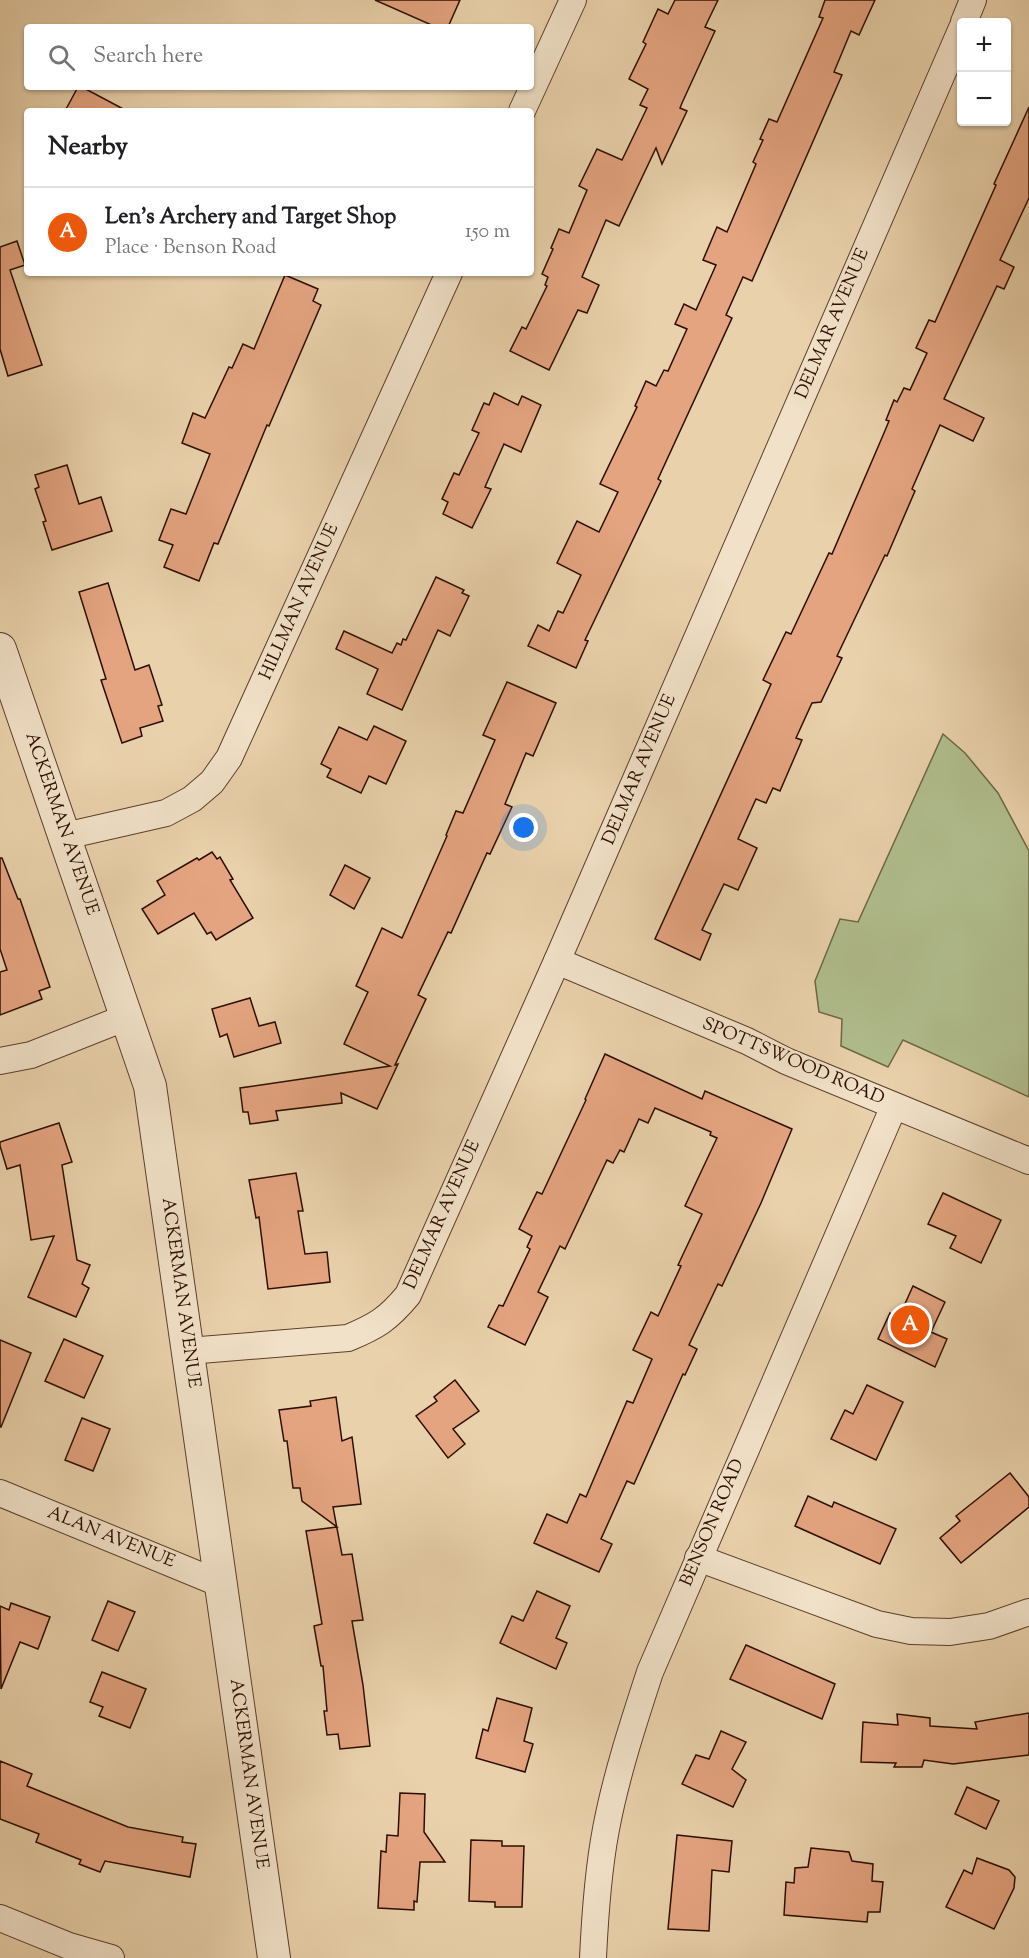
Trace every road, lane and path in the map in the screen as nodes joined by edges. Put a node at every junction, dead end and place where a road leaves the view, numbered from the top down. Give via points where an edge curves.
1 (573, 0) edge
2 (974, 0) edge
3 (966, 18) edge
4 (957, 40) edge
5 (534, 85) edge
6 (532, 90) edge
7 (523, 108) edge
8 (448, 276) edge
9 (0, 649) edge
10 (64, 836) junction
11 (557, 961) junction
12 (127, 1017) junction
13 (0, 1061) edge
14 (894, 1106) junction
15 (1029, 1161) edge
16 (188, 1351) junction
17 (0, 1493) edge
18 (698, 1558) junction
19 (221, 1584) junction
20 (1029, 1612) edge
21 (0, 1918) edge
22 (111, 1958) edge
23 (274, 1958) edge
24 (592, 1958) edge

1 - 5 street
2 - 3 street
4 - 11 street, DELMAR AVENUE
6 - 7 street
8 - 10 street, HILLMAN AVENUE via 230,758 212,782 166,813
9 - 10 street, ACKERMAN AVENUE
10 - 12 street, ACKERMAN AVENUE
11 - 14 street, SPOTTSWOOD ROAD
11 - 16 street, DELMAR AVENUE via 408,1294 392,1314 373,1328 348,1338
12 - 13 street via 31,1055
12 - 16 street, ACKERMAN AVENUE via 150,1086
14 - 15 street, SPOTTSWOOD ROAD
14 - 18 street, BENSON ROAD
16 - 19 street, ACKERMAN AVENUE
17 - 19 street, ALAN AVENUE
18 - 20 street via 877,1624 911,1631 950,1632 988,1626
18 - 24 street, BENSON ROAD via 650,1672 625,1750 606,1829
19 - 23 street, ACKERMAN AVENUE
21 - 22 street

